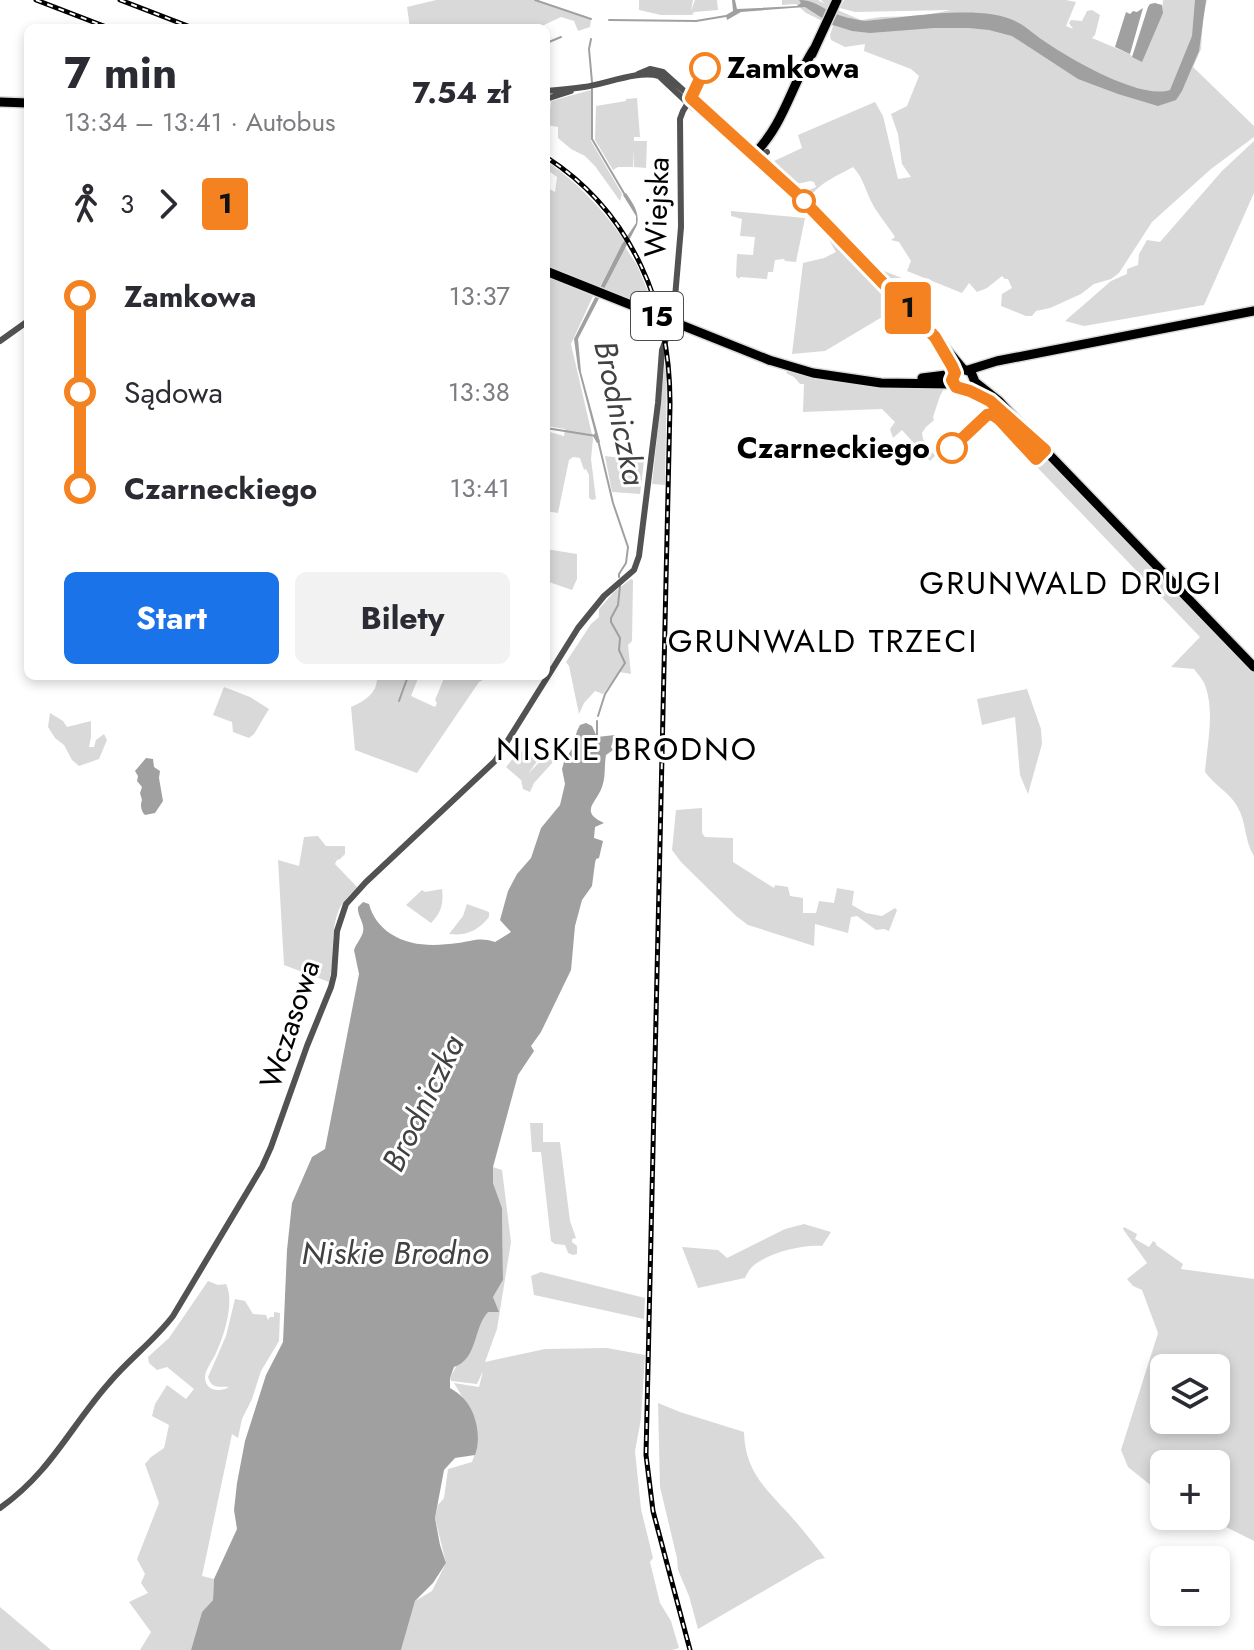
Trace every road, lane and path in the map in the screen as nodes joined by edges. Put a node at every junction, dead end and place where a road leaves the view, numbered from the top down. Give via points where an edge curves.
1 (836, 2) edge
2 (582, 87) junction
3 (550, 91) edge
4 (550, 98) edge
5 (689, 101) junction
6 (0, 102) edge
7 (24, 103) edge
8 (783, 118) junction
9 (770, 137) junction
10 (746, 147) junction
11 (767, 152) junction
12 (754, 154) junction
13 (769, 167) junction
14 (550, 273) edge
15 (1254, 311) edge
16 (24, 324) edge
17 (0, 341) edge
18 (964, 374) junction
19 (863, 381) junction
20 (954, 385) junction
21 (965, 390) junction
22 (1039, 444) junction
23 (634, 570) joint
24 (1254, 667) edge
25 (550, 674) edge
26 (546, 680) edge
27 (0, 1508) edge

1 - 8 main road
2 - 3 street
2 - 4 street
2 - 5 street via 654,72 666,74
5 - 10 street
5 - 23 street, Wiejska via 680,124 681,227 673,321 662,350
6 - 7 main road
8 - 9 main road
8 - 11 main road
9 - 10 street
9 - 12 main road
10 - 12 street
11 - 12 street
11 - 13 main road
12 - 13 main road
13 - 18 main road via 935,337
14 - 19 main road, 15, bridge via 769,360
15 - 18 main road via 1008,360
16 - 17 street
18 - 19 main road, 15
18 - 20 main road via 952,380
18 - 21 main road via 971,386
18 - 22 main road, 15
19 - 20 main road, 15
20 - 21 main road, 15
21 - 22 main road, 15 via 990,401
22 - 24 main road, 15
23 - 25 street, Wczasowa via 585,618
26 - 27 street, Wczasowa via 495,761 346,904 337,931 331,987 262,1167 173,1316 110,1381 49,1463

